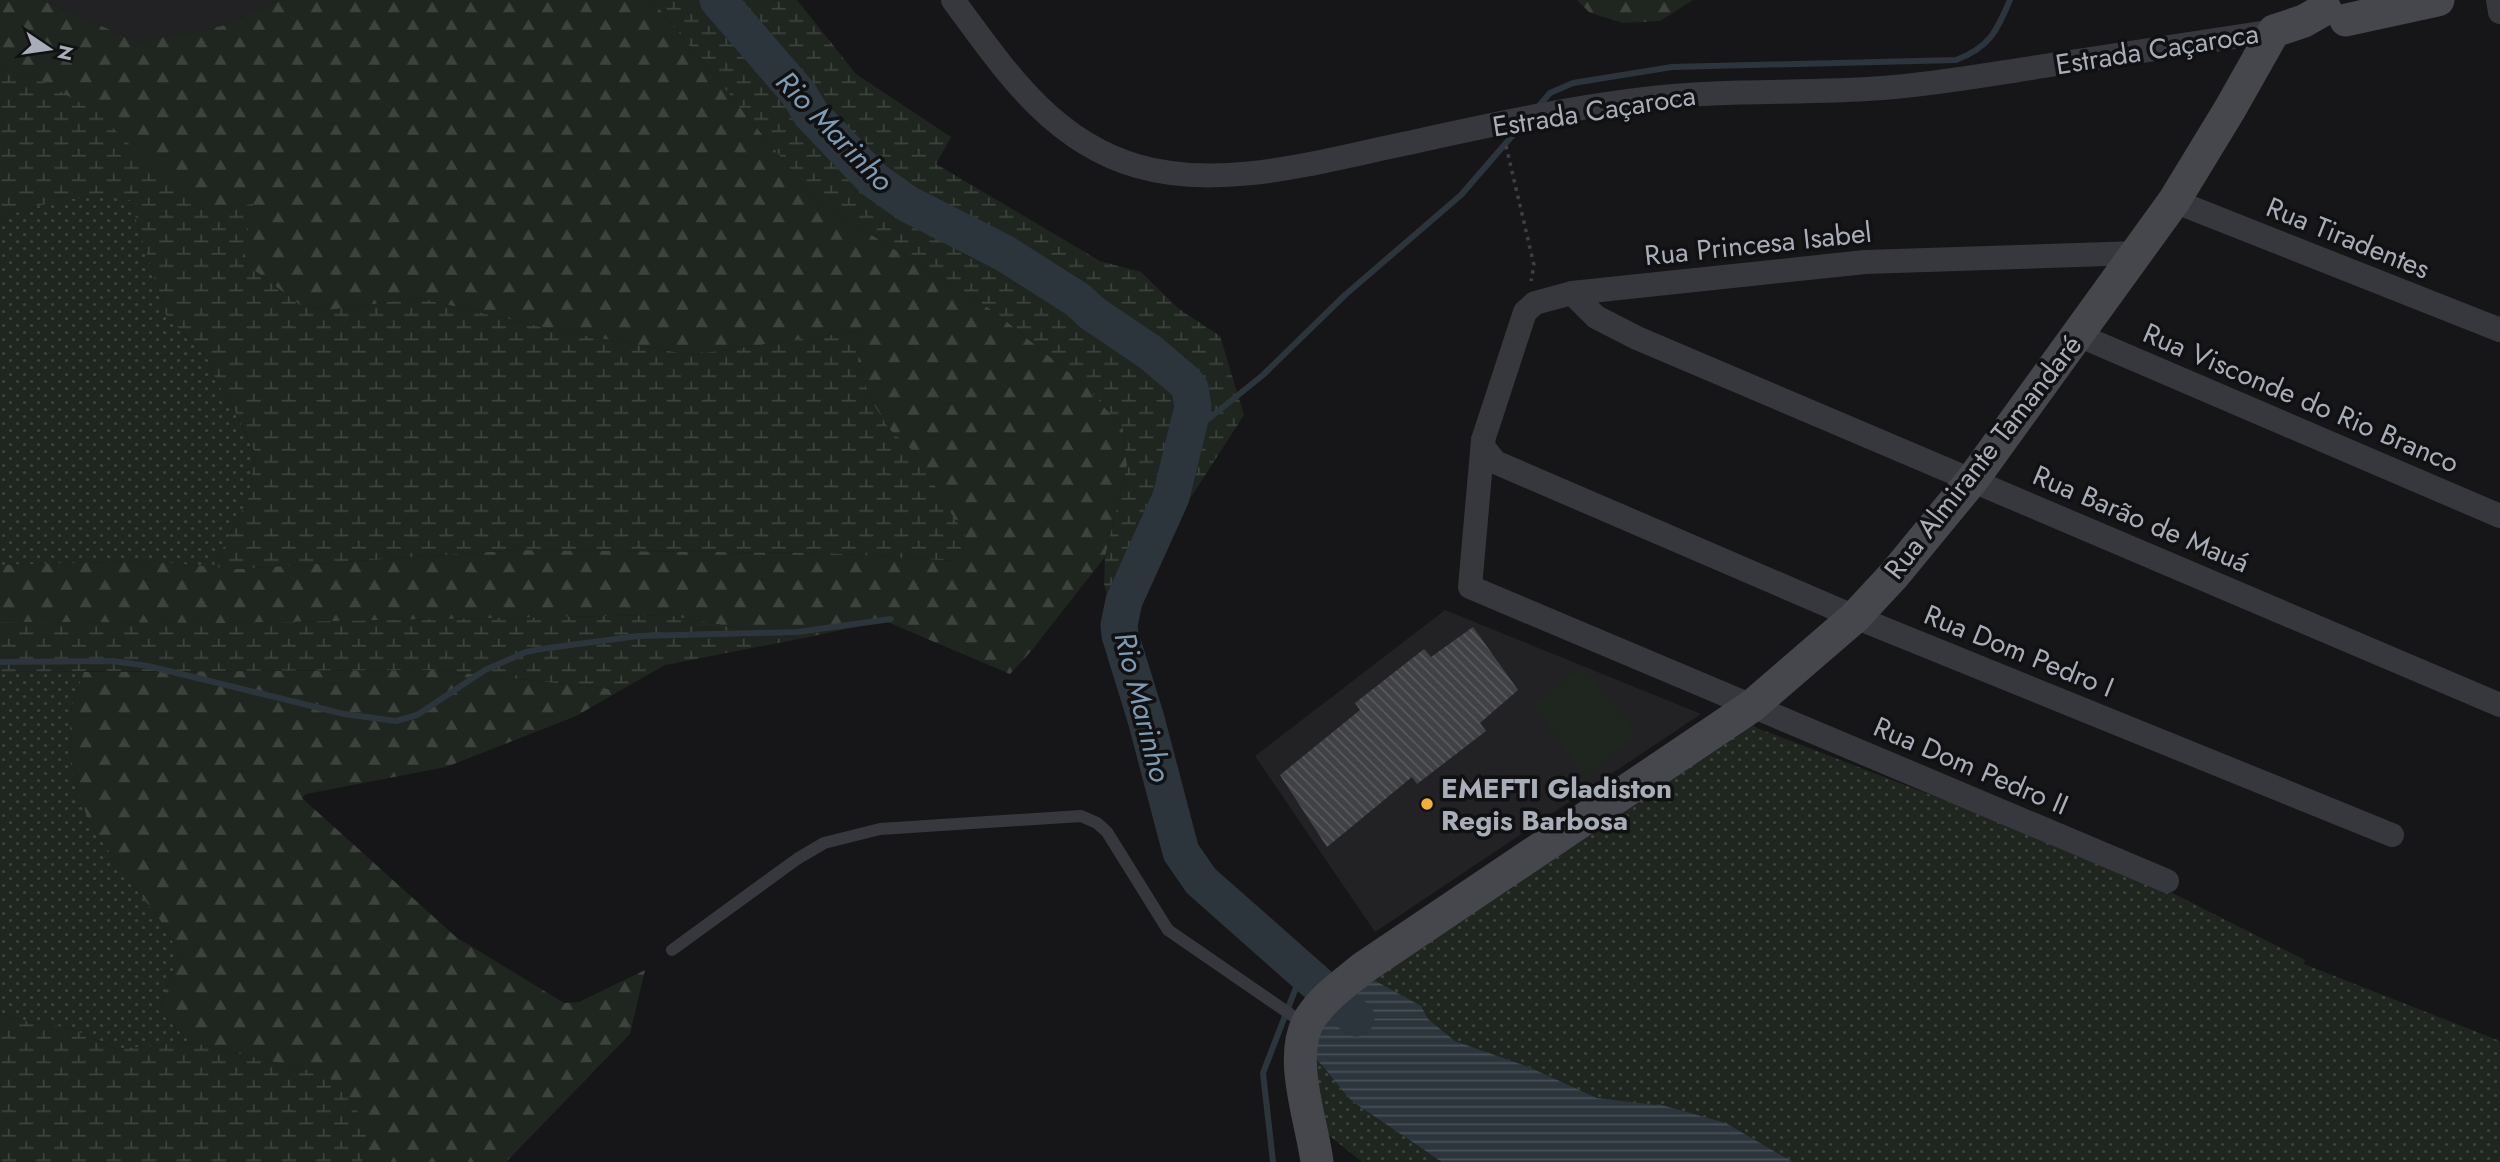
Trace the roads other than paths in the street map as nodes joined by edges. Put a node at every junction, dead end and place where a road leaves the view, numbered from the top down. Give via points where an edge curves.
1 (953, 0) edge
2 (2438, 0) edge
3 (2498, 0) edge
4 (2500, 12) edge
5 (2328, 13) edge
6 (2174, 201) junction
7 (2137, 253) junction
8 (1572, 293) junction
9 (2500, 330) edge
10 (2078, 335) junction
11 (1483, 440) junction
12 (1973, 479) junction
13 (2500, 516) edge
14 (1855, 617) junction
15 (2500, 705) edge
16 (1752, 706) junction
17 (2392, 835) dead end
18 (2167, 881) dead end
19 (672, 950) dead end
20 (1309, 1021) junction
21 (1317, 1162) edge

1 - 5 street, Estrada Caçaroca via 1027,95 1063,130 1105,155 1141,167 1219,177 1643,99 1737,91 1883,88 1984,75
2 - 5 main road via 2380,11
3 - 4 street
5 - 6 main road, Rua Almirante Tamandaré via 2230,109
6 - 7 main road, Rua Almirante Tamandaré
6 - 9 street, Rua Tiradentes
7 - 8 street, Rua Princesa Isabel via 1865,262
7 - 10 main road, Rua Almirante Tamandaré
8 - 11 street, Rua Princesa Isabel via 1535,303 1525,312
8 - 12 street, Rua Barão de Mauá via 1597,317 1626,333
10 - 12 main road, Rua Almirante Tamandaré
10 - 13 street, Rua Visconde do Rio Branco
11 - 14 street, Rua Dom Pedro I via 1495,462
11 - 16 street, Rua Dom Pedro II via 1470,587
12 - 14 main road, Rua Almirante Tamandaré
12 - 15 street, Rua Barão de Mauá
14 - 16 main road, Rua Almirante Tamandaré
14 - 17 street, Rua Dom Pedro I
16 - 18 street, Rua Dom Pedro II
16 - 20 main road, Rua Almirante Tamandaré via 1363,968 1325,1000
19 - 20 lane via 824,843 880,829 1081,816 1107,832 1168,930
20 - 21 main road via 1302,1047 1302,1078

